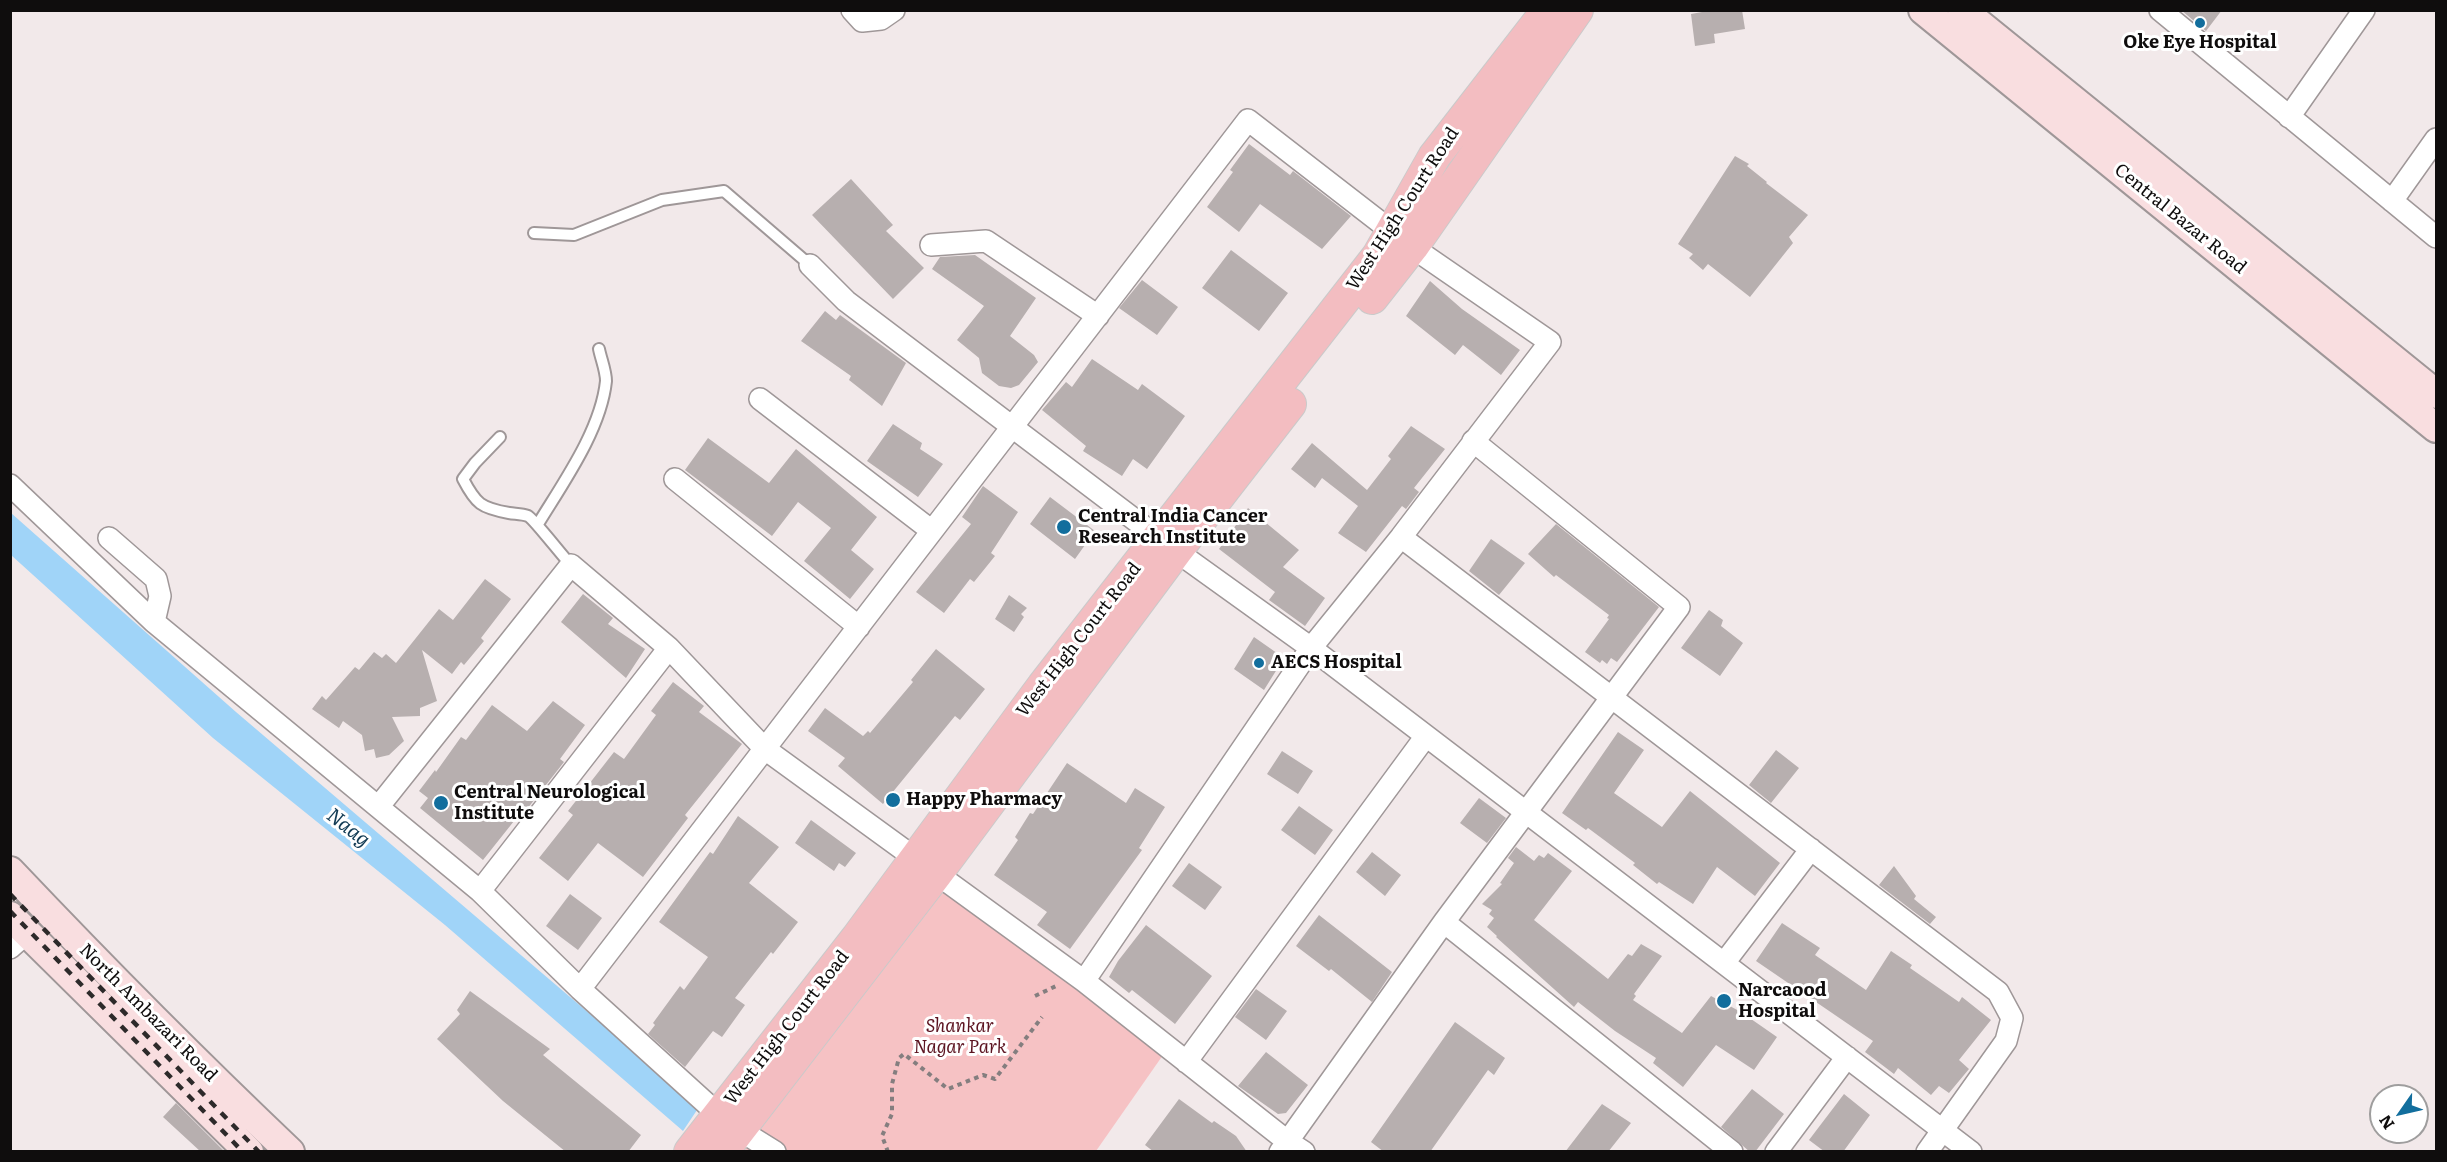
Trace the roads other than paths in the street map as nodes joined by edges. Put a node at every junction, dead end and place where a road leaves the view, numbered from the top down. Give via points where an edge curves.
1 (852, 10) edge
2 (894, 10) edge
3 (1548, 10) edge
4 (1577, 10) edge
5 (1923, 10) edge
6 (1962, 10) edge
7 (2160, 10) edge
8 (2364, 10) edge
9 (2289, 117) junction
10 (2436, 139) edge
11 (2392, 201) junction
12 (534, 232) dead end
13 (2436, 237) edge
14 (1401, 238) junction
15 (931, 245) dead end
16 (810, 265) joint
17 (1098, 316) junction
18 (599, 349) dead end
19 (2428, 390) edge
20 (760, 399) dead end
21 (1012, 427) junction
22 (2436, 428) edge
23 (500, 437) dead end
24 (1473, 441) junction
25 (675, 479) dead end
26 (10, 485) edge
27 (538, 524) junction
28 (932, 531) junction
29 (1401, 537) junction
30 (109, 538) dead end
31 (1168, 544) junction
32 (571, 566) junction
33 (154, 622) junction
34 (859, 627) junction
35 (669, 648) junction
36 (1311, 648) junction
37 (1613, 698) junction
38 (1426, 736) junction
39 (765, 749) junction
40 (379, 806) junction
41 (1527, 813) junction
42 (1811, 849) junction
43 (926, 866) junction
44 (10, 871) edge
45 (480, 891) junction
46 (1444, 922) junction
47 (16, 932) edge
48 (1724, 963) junction
49 (1084, 981) junction
50 (580, 989) junction
51 (1847, 1057) junction
52 (1186, 1062) junction
53 (1943, 1130) junction
54 (726, 1132) edge
55 (1290, 1148) edge
56 (249, 1152) edge
57 (290, 1152) edge
58 (690, 1152) edge
59 (775, 1152) edge
60 (1732, 1152) edge
61 (1776, 1152) edge
62 (1927, 1152) edge
63 (1971, 1152) edge

1 - 2 street via 862,21 881,19
3 - 14 main road, West High Court Road via 1434,157
4 - 14 main road, West High Court Road
5 - 19 main road, Central Bazar Road
6 - 19 main road, Central Bazar Road
7 - 9 street
8 - 9 street
9 - 11 street
10 - 11 street
11 - 13 street
12 - 16 lane via 574,235 662,200 724,191
14 - 17 street via 1248,120
14 - 24 street via 1550,342
14 - 31 main road, West High Court Road
15 - 17 street via 986,241
16 - 21 street via 846,301
17 - 21 street
18 - 27 lane via 606,380 596,419
19 - 22 main road, Central Bazar Road
20 - 28 street
21 - 28 street
21 - 31 street
23 - 27 lane via 463,479 473,499 487,509 528,516
24 - 29 street
24 - 37 street via 1679,607
25 - 34 street
26 - 33 street
27 - 32 lane
28 - 34 street
29 - 36 street
29 - 37 street
30 - 33 street via 156,579 160,596
31 - 36 street
31 - 43 main road, West High Court Road
32 - 35 street
32 - 40 street
33 - 40 street
34 - 39 street
35 - 39 street
35 - 45 street
36 - 38 street
36 - 49 street
37 - 41 street
37 - 42 street
38 - 41 street
38 - 52 street
39 - 43 street
39 - 50 street
40 - 45 street
41 - 46 street
41 - 48 street
42 - 48 street
42 - 53 street via 1998,992 2012,1018 2006,1041
43 - 49 street
43 - 54 main road, West High Court Road
44 - 57 main road, North Ambazari Road via 91,957
45 - 50 street
46 - 55 street
46 - 60 street
47 - 56 main road, North Ambazari Road
48 - 51 street
49 - 52 street
50 - 54 street
51 - 53 street
51 - 61 street
52 - 55 street
53 - 62 street
53 - 63 street
54 - 58 main road, West High Court Road
54 - 59 street

